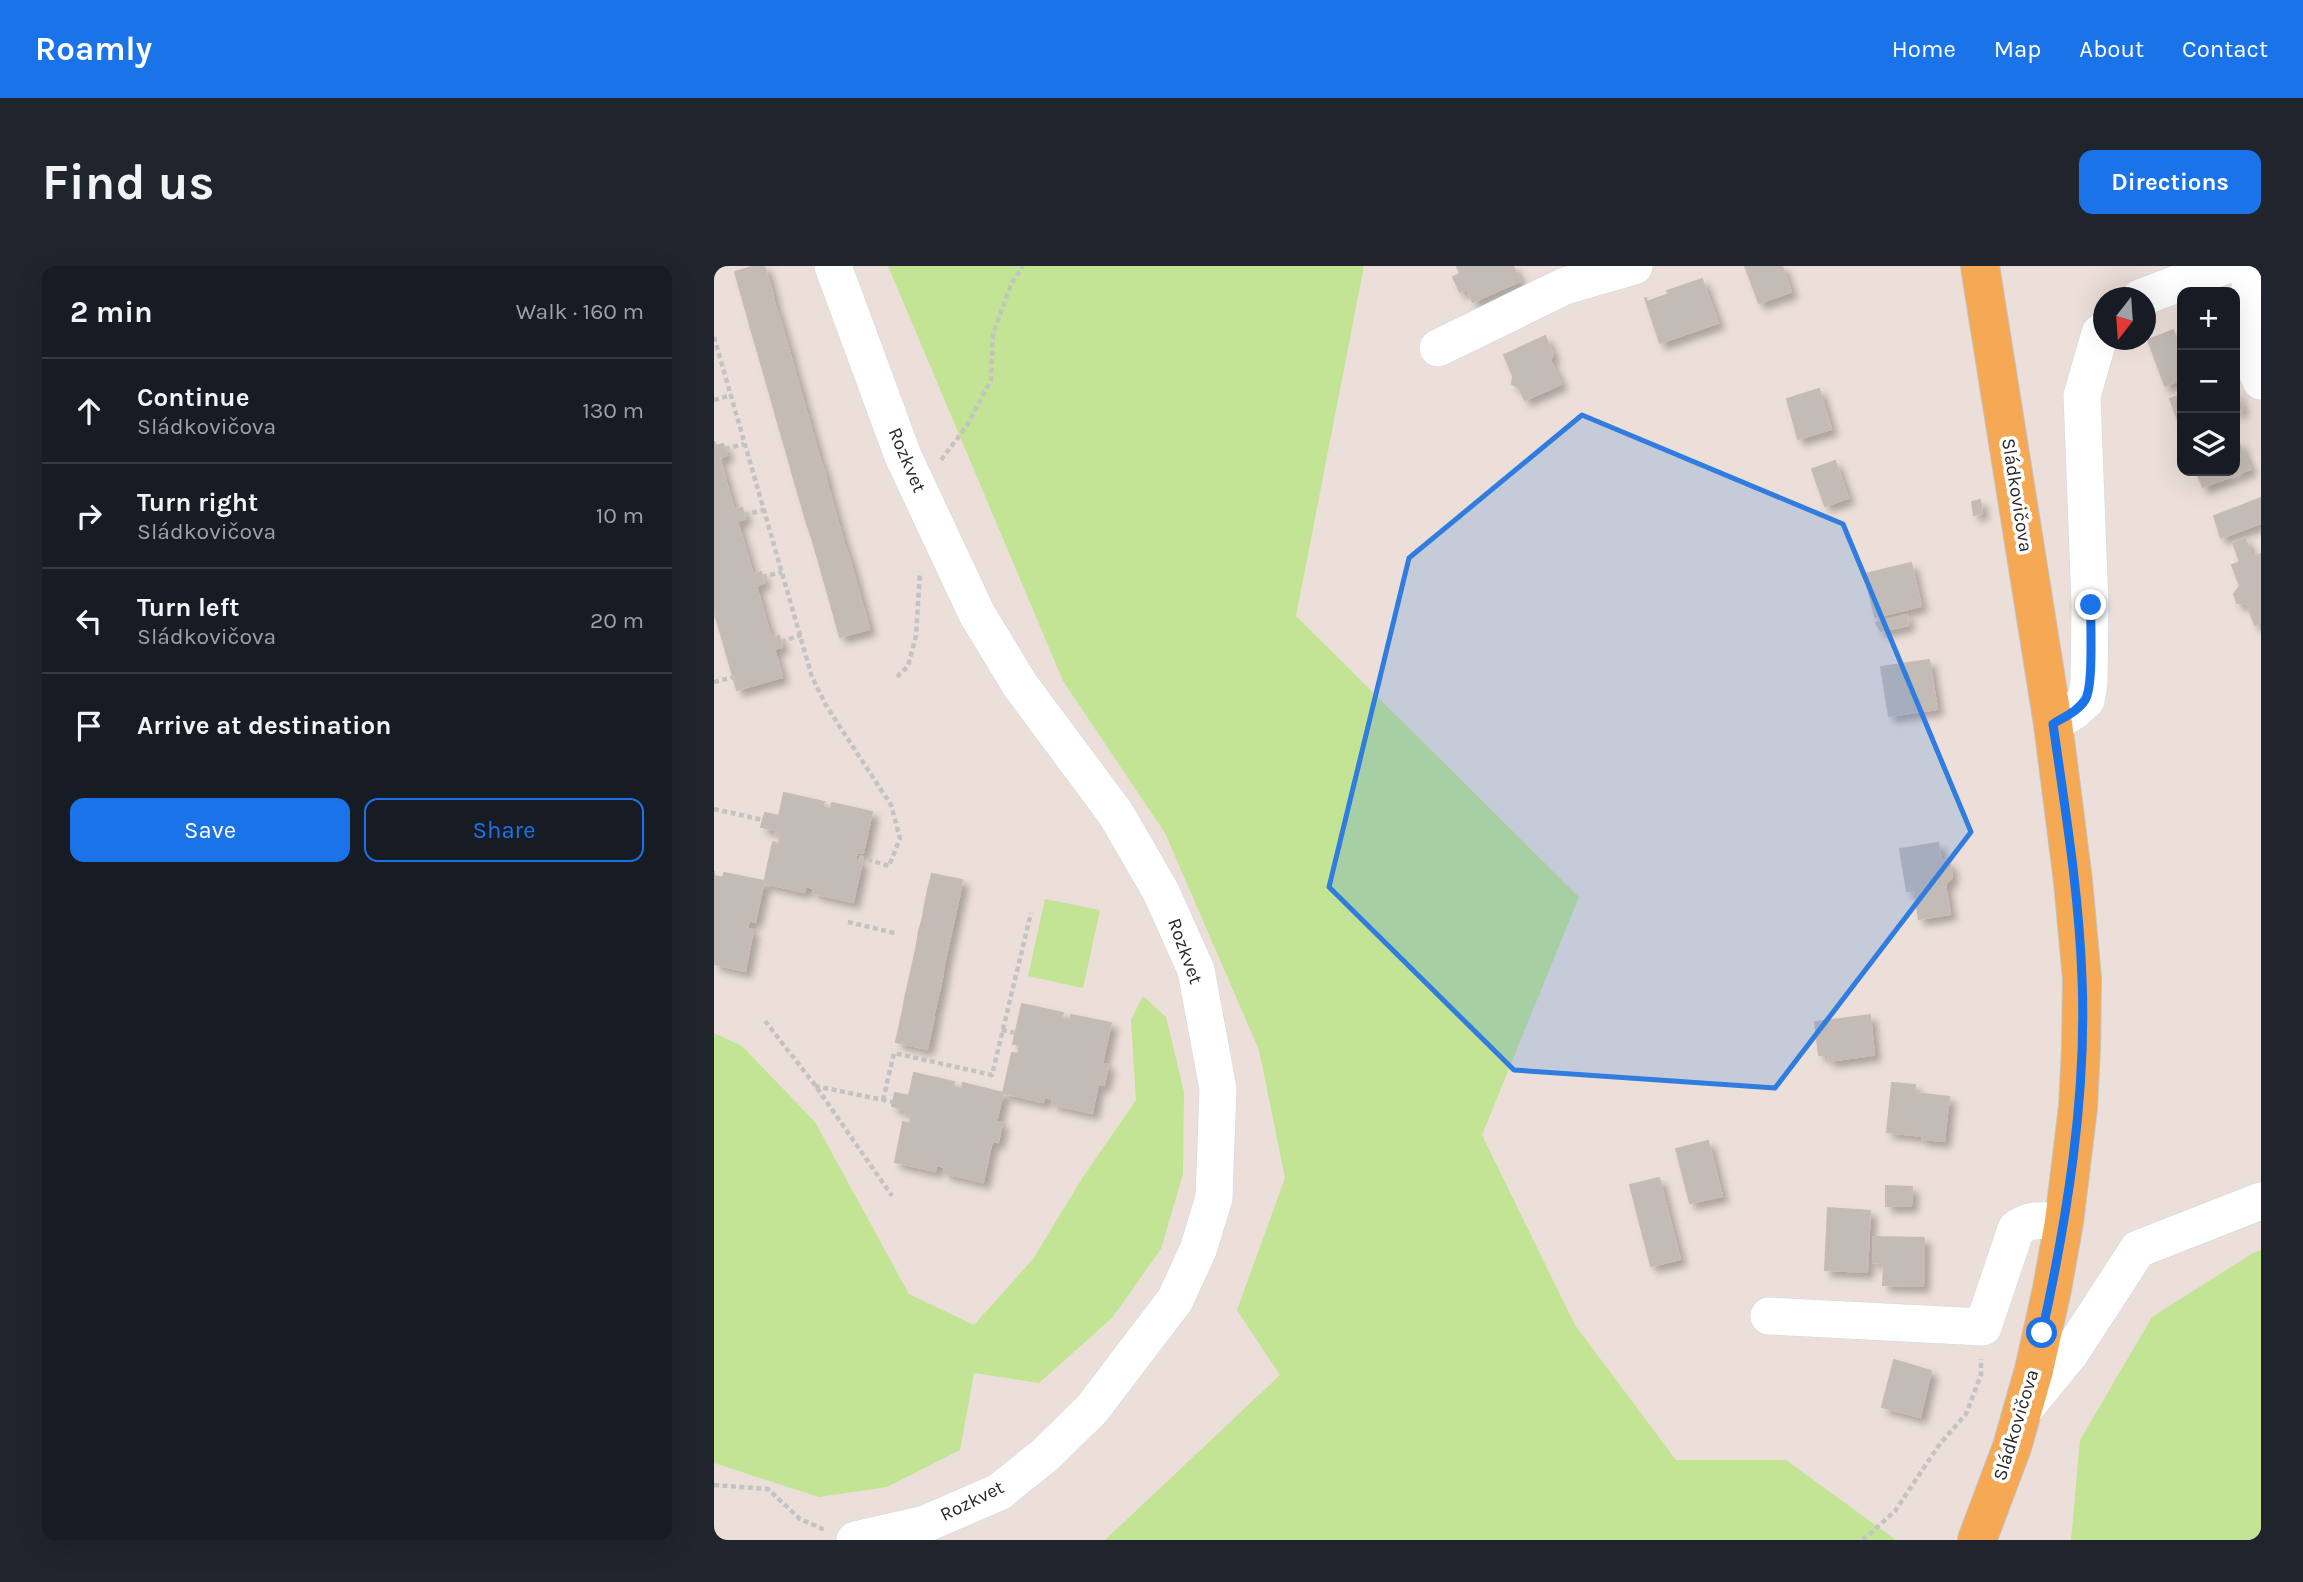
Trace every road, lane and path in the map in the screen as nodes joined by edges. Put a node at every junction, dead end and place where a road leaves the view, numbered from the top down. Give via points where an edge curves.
1 (833, 266) edge
2 (1023, 266) edge
3 (1634, 266) edge
4 (1980, 266) edge
5 (2224, 266) edge
6 (2249, 266) edge
7 (2156, 292) edge
8 (714, 337) edge
9 (1438, 348) dead end
10 (2095, 350) edge
11 (716, 351) edge
12 (2261, 382) edge
13 (731, 395) junction
14 (714, 400) edge
15 (745, 444) junction
16 (725, 449) dead end
17 (921, 494) junction
18 (764, 510) junction
19 (744, 515) dead end
20 (920, 562) dead end
21 (782, 572) junction
22 (762, 578) dead end
23 (801, 635) junction
24 (781, 642) dead end
25 (734, 677) dead end
26 (897, 677) dead end
27 (714, 682) edge
28 (2053, 724) junction
29 (714, 809) edge
30 (763, 820) dead end
31 (856, 856) dead end
32 (1031, 913) dead end
33 (848, 922) dead end
34 (895, 933) dead end
35 (765, 1021) dead end
36 (1002, 1030) junction
37 (1016, 1033) dead end
38 (815, 1085) junction
39 (883, 1100) junction
40 (893, 1102) dead end
41 (892, 1196) dead end
42 (2261, 1201) edge
43 (2064, 1222) junction
44 (1769, 1316) dead end
45 (1983, 1327) junction
46 (2022, 1412) junction
47 (714, 1485) edge
48 (846, 1537) edge
49 (1863, 1540) edge
50 (1977, 1540) edge

1 - 17 street, Rozkvet
2 - 17 path via 1011,284 993,334 991,380
3 - 9 street via 1565,286
4 - 28 main road, Sládkovičova
5 - 7 street
6 - 12 street via 2255,367
8 - 11 path
10 - 28 street via 2082,396 2091,605 2089,684 2086,699
11 - 13 path
13 - 14 path
13 - 15 path
15 - 16 path
15 - 18 path
17 - 48 street, Rozkvet via 976,614 1020,685 1116,814 1161,892 1196,970 1218,1089 1214,1198 1198,1250 1175,1300 1092,1409 1045,1455 999,1492 925,1524
18 - 19 path
18 - 21 path
20 - 26 path via 916,636 908,666
21 - 22 path
21 - 23 path
23 - 24 path
23 - 31 path via 812,677 891,805 900,838 889,866
25 - 27 path
28 - 43 main road, Sládkovičova via 2082,979 2078,1107
29 - 30 path
32 - 36 path
33 - 34 path
35 - 38 path
36 - 37 path
36 - 39 path via 992,1076 894,1053
38 - 39 path
38 - 41 path
39 - 40 path
42 - 46 street via 2138,1249 2071,1352
43 - 45 street via 2034,1220 2016,1229
43 - 46 main road, Sládkovičova
44 - 45 street
45 - 49 path via 1981,1375 1966,1414 1895,1511
46 - 50 main road, Sládkovičova
47 - 48 path via 768,1489 800,1519

